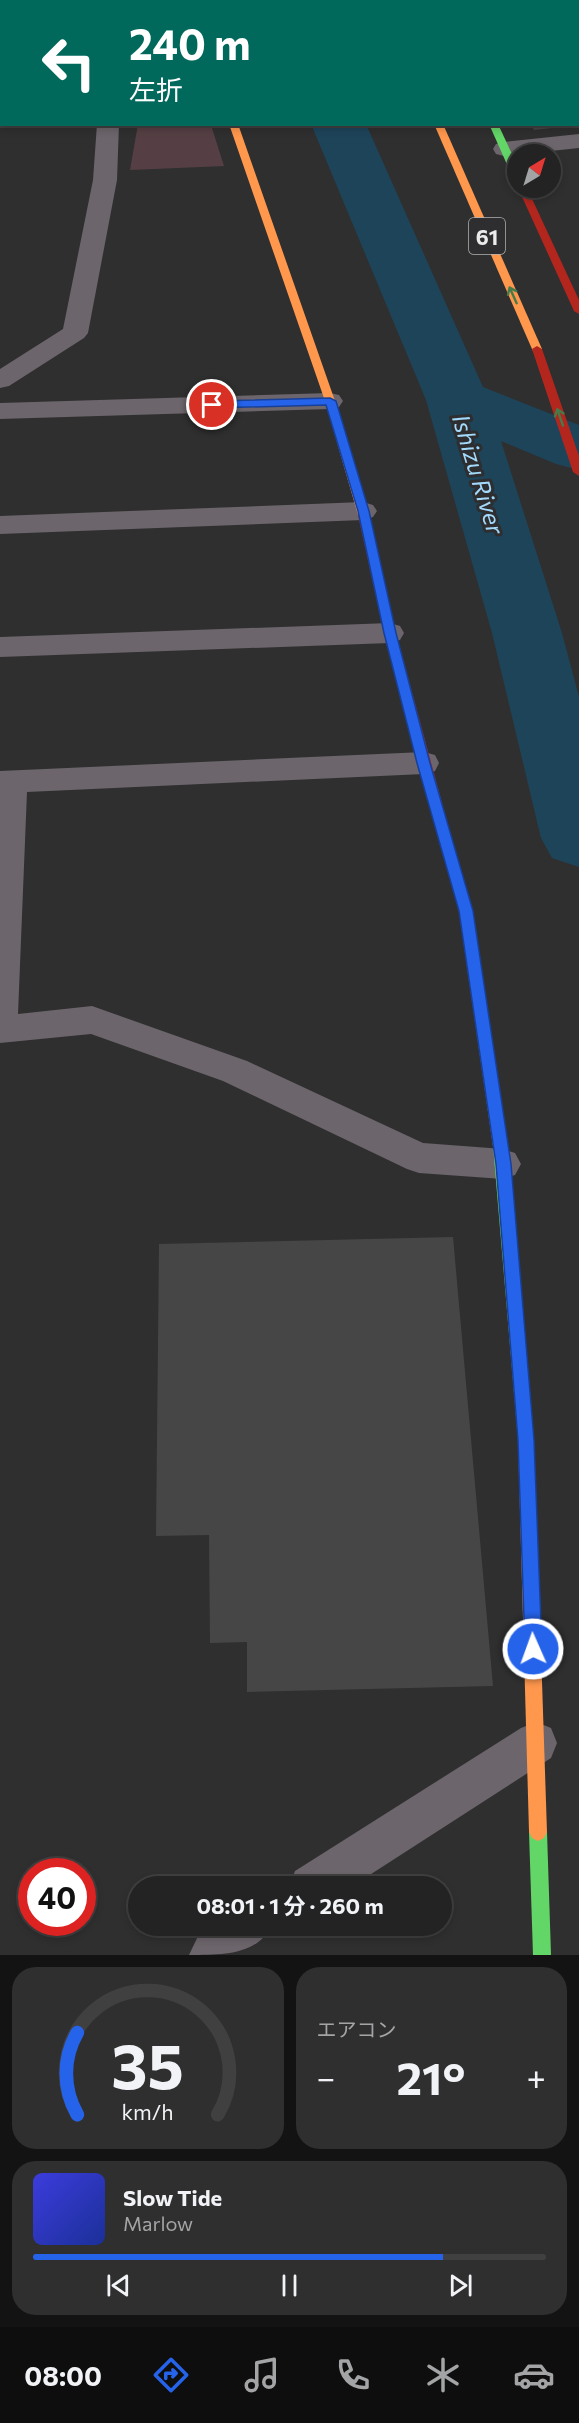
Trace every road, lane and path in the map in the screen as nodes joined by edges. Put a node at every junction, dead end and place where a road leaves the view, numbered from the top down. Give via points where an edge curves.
1 (108, 126) edge
2 (234, 126) edge
3 (439, 126) edge
4 (494, 126) edge
5 (579, 141) edge
6 (504, 149) junction
7 (507, 155) edge
8 (527, 198) edge
9 (579, 311) edge
10 (0, 380) edge
11 (330, 401) junction
12 (0, 411) edge
13 (579, 472) edge
14 (363, 511) junction
15 (0, 525) edge
16 (390, 633) junction
17 (0, 647) edge
18 (424, 763) junction
19 (6, 782) edge
20 (1, 1029) edge
21 (503, 1164) junction
22 (536, 1743) junction
23 (328, 1876) edge
24 (235, 1936) edge
25 (211, 1955) edge
26 (542, 1955) edge

1 - 10 street via 105,180 75,333
2 - 11 street
13 -> 3 street, 61 via 537,348
4 - 6 street
5 - 6 street
6 - 7 street
8 - 9 street, 61
11 - 12 street
11 - 14 street
14 - 15 street
14 - 16 street
16 - 17 street
16 - 18 street
18 - 19 street
18 - 21 street via 466,911
19 - 20 street
20 - 21 street via 92,1020 235,1071 418,1158
21 - 22 street via 526,1440
22 - 23 street
22 - 26 street
24 - 25 street

